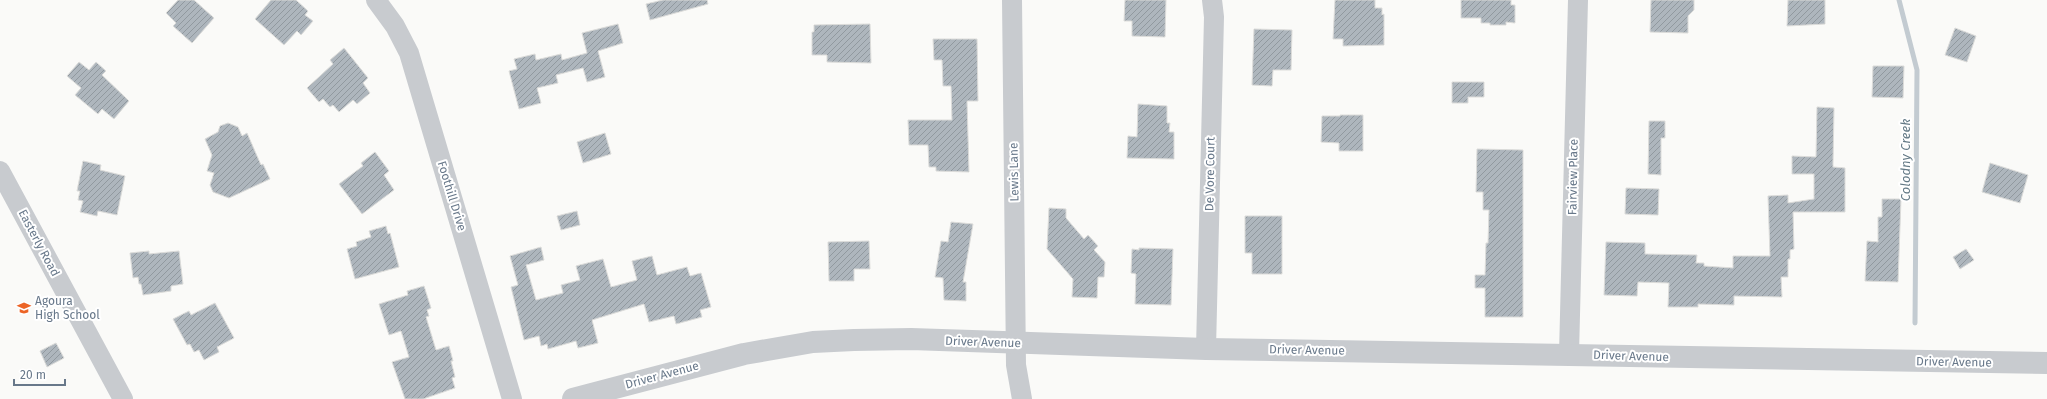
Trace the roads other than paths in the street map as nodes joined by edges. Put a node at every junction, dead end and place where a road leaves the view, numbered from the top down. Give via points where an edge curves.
1 (376, 0) edge
2 (1012, 0) edge
3 (1212, 0) edge
4 (1578, 0) edge
5 (0, 172) edge
6 (1016, 343) junction
7 (1206, 349) junction
8 (1569, 354) junction
9 (2047, 363) edge
10 (123, 399) edge
11 (512, 399) edge
12 (573, 399) edge
13 (1022, 399) edge

1 - 11 street, Foothill Drive via 395,26 409,53
2 - 6 street, Lewis Lane
3 - 7 street, De Vore Court via 1214,17
4 - 8 street, Fairview Place
5 - 10 street, Easterly Road
6 - 7 street, Driver Avenue
6 - 12 street, Driver Avenue via 911,339 806,343 719,360
6 - 13 street, Lewis Lane via 1016,365
7 - 8 street, Driver Avenue
8 - 9 street, Driver Avenue

